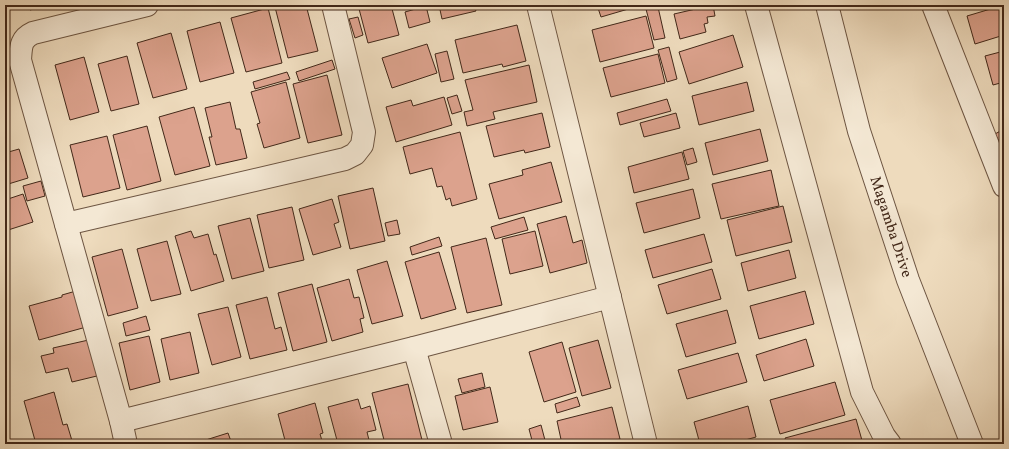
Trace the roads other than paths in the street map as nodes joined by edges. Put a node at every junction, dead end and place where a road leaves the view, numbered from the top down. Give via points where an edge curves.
1 (147, 5) edge
2 (333, 5) edge
3 (538, 5) edge
4 (756, 5) edge
5 (827, 5) edge
6 (933, 5) edge
7 (1004, 186) edge
8 (66, 224) junction
9 (610, 297) junction
10 (414, 348) junction
11 (121, 421) junction
12 (126, 444) edge
13 (441, 444) edge
14 (646, 444) edge
15 (890, 444) edge
16 (972, 444) edge

1 - 8 street via 33,33 22,41 20,60
2 - 8 street via 364,132 362,145 355,154 345,159
3 - 9 street
4 - 15 street via 862,392
5 - 16 street, Magamba Drive via 859,131 908,280
6 - 7 street
8 - 11 street
9 - 10 street
9 - 14 street
10 - 11 street
10 - 13 street
11 - 12 street

